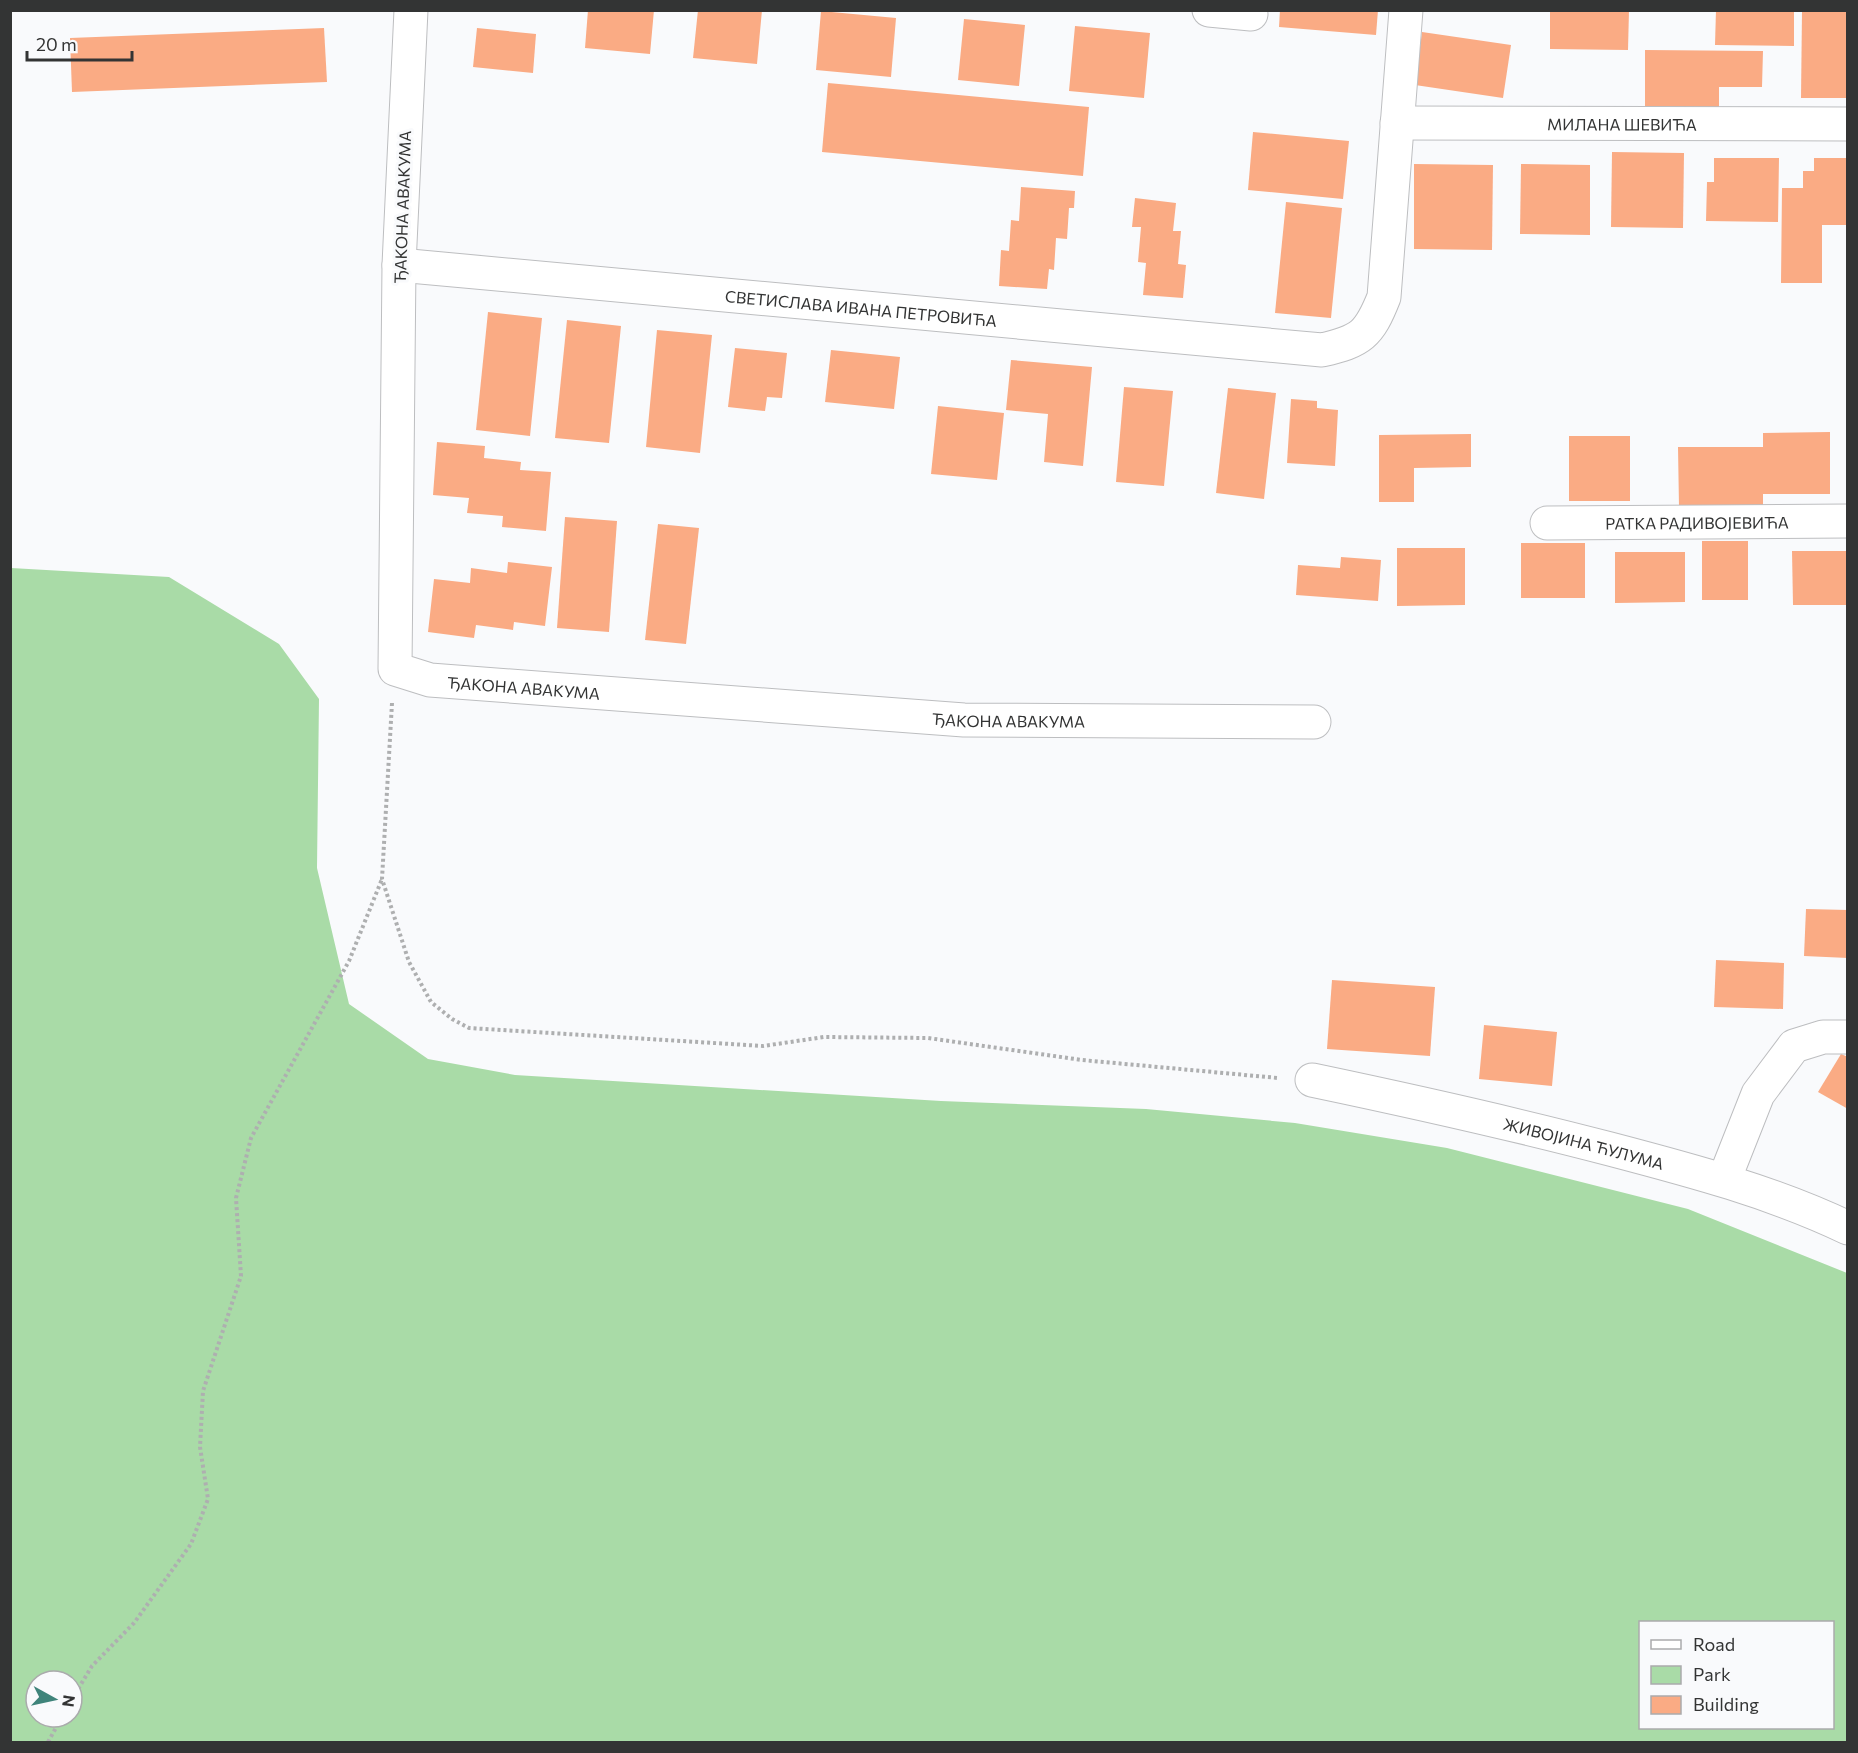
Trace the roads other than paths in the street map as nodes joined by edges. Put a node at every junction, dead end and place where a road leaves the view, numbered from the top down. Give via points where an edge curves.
1 (411, 10) edge
2 (1209, 10) edge
3 (1406, 10) edge
4 (1251, 14) dead end
5 (1397, 123) junction
6 (1848, 124) edge
7 (399, 265) junction
8 (1848, 521) edge
9 (1547, 523) dead end
10 (1314, 722) dead end
11 (1848, 1037) edge
12 (1312, 1080) road end
13 (1724, 1180) junction
14 (1848, 1228) edge

1 - 7 street, ЂАКОНА АВАКУМА
2 - 4 street
3 - 5 street, СВЕТИСЛАВА ИВАНА ПЕТРОВИЋА
5 - 6 street, МИЛАНА ШЕВИЋА
5 - 7 street, СВЕТИСЛАВА ИВАНА ПЕТРОВИЋА via 1384,297 1374,323 1352,343 1322,350
7 - 10 street, ЂАКОНА АВАКУМА via 395,669 430,680 964,720
8 - 9 street, РАТКА РАДИВОЈЕВИЋА
11 - 13 street via 1824,1037 1794,1046 1758,1094
12 - 13 street, ЖИВОЈИНА ЋУЛУМА via 1480,1115
13 - 14 street, ЖИВОЈИНА ЋУЛУМА

